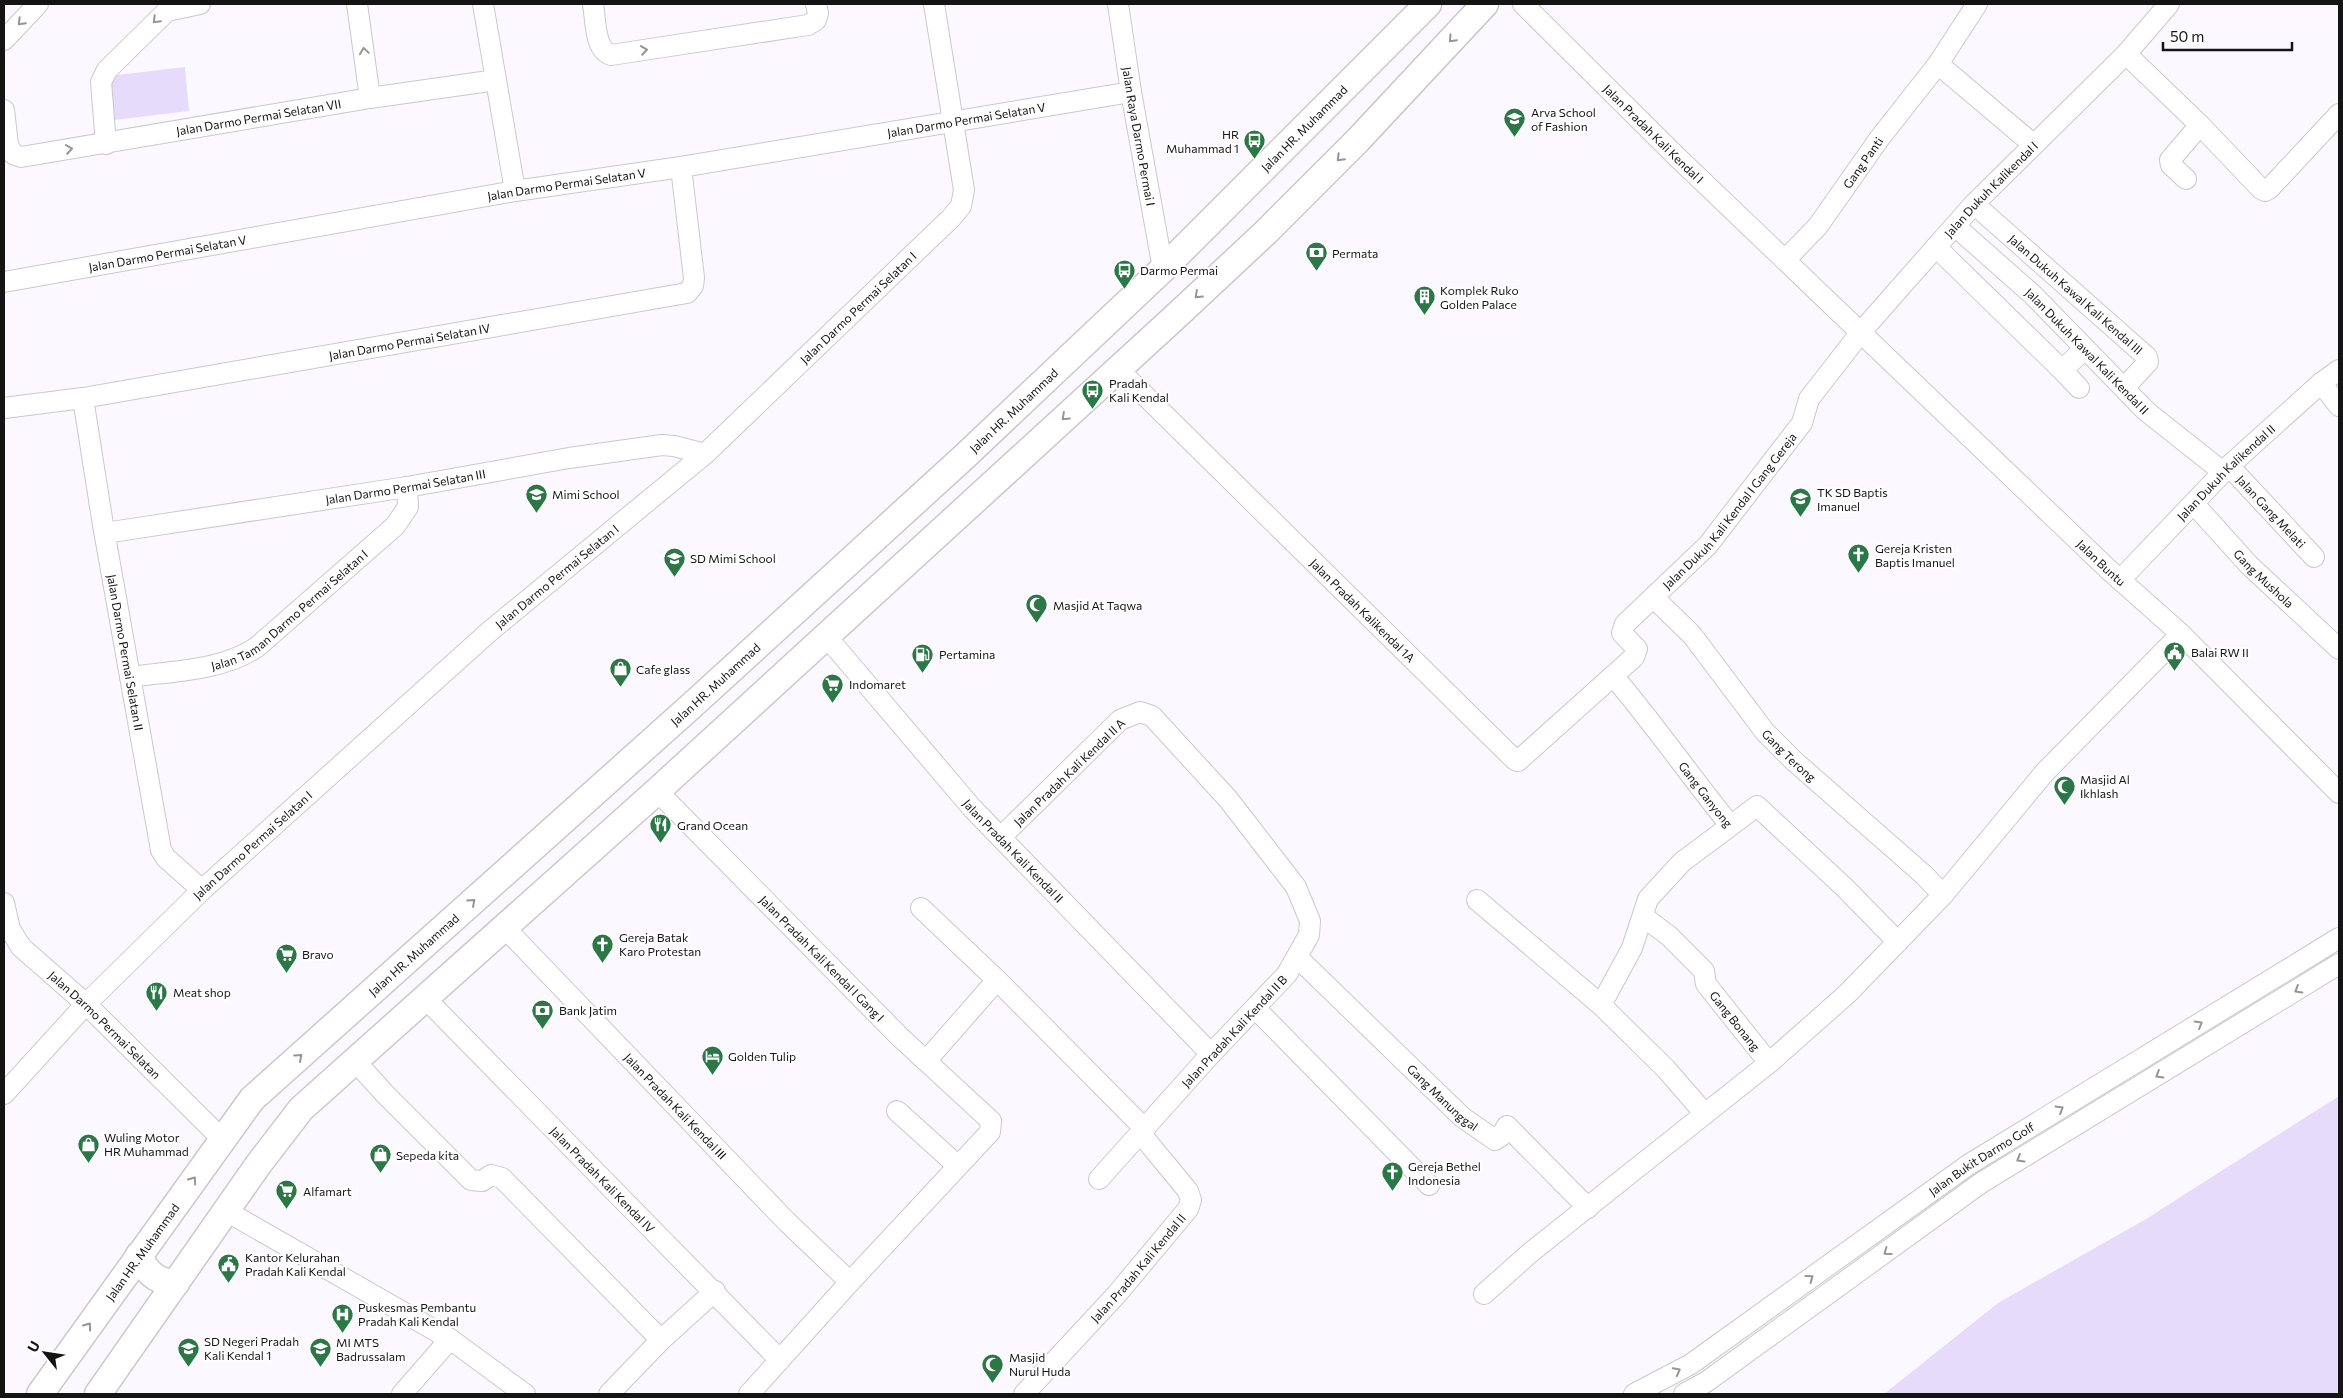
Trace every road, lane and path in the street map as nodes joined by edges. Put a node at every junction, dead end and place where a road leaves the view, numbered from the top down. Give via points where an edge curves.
1 (38, 4) edge
2 (200, 4) edge
3 (357, 4) edge
4 (483, 4) edge
5 (593, 4) edge
6 (816, 4) edge
7 (934, 4) edge
8 (1118, 4) edge
9 (1428, 4) edge
10 (1485, 4) edge
11 (1523, 4) edge
12 (1977, 4) edge
13 (2169, 4) edge
14 (4, 40) edge
15 (2126, 54) junction
16 (1938, 64) junction
17 (496, 80) junction
18 (1131, 92) junction
19 (370, 98) junction
20 (4, 110) edge
21 (2339, 114) edge
22 (953, 120) junction
23 (2200, 125) junction
24 (106, 144) junction
25 (2034, 145) junction
26 (680, 167) junction
27 (2186, 179) dead end
28 (515, 191) junction
29 (1974, 204) junction
30 (1955, 226) junction
31 (1936, 247) junction
32 (1785, 260) junction
33 (1163, 269) junction
34 (4, 282) edge
35 (1861, 332) junction
36 (2085, 348) junction
37 (1117, 368) junction
38 (2062, 370) junction
39 (2339, 370) edge
40 (2321, 382) junction
41 (2079, 388) dead end
42 (2124, 388) junction
43 (83, 398) junction
44 (2339, 406) edge
45 (4, 408) edge
46 (705, 454) junction
47 (964, 457) junction
48 (2226, 469) junction
49 (991, 486) junction
50 (407, 487) junction
51 (2194, 504) junction
52 (105, 533) junction
53 (2314, 557) dead end
54 (2120, 580) junction
55 (1654, 598) junction
56 (2181, 634) junction
57 (826, 636) junction
58 (2339, 649) edge
59 (130, 677) junction
60 (1614, 678) junction
61 (689, 708) junction
62 (1140, 712) joint
63 (717, 734) junction
64 (646, 747) junction
65 (665, 784) junction
66 (2339, 793) edge
67 (1730, 825) junction
68 (1001, 837) junction
69 (202, 890) junction
70 (1943, 895) junction
71 (1477, 900) dead end
72 (4, 903) edge
73 (921, 908) dead end
74 (1644, 917) junction
75 (504, 927) junction
76 (2339, 938) edge
77 (1898, 942) junction
78 (1298, 958) junction
79 (2339, 964) edge
80 (997, 980) junction
81 (425, 998) junction
82 (86, 1004) junction
83 (1601, 1006) junction
84 (1256, 1009) junction
85 (1211, 1054) junction
86 (355, 1061) junction
87 (926, 1061) junction
88 (1769, 1063) junction
89 (4, 1094) edge
90 (897, 1110) dead end
91 (1705, 1114) junction
92 (1143, 1131) junction
93 (222, 1139) junction
94 (958, 1166) junction
95 (1099, 1178) dead end
96 (1429, 1185) dead end
97 (1588, 1208) junction
98 (226, 1212) junction
99 (139, 1255) junction
100 (850, 1282) junction
101 (176, 1283) junction
102 (715, 1291) junction
103 (1484, 1294) dead end
104 (450, 1339) junction
105 (661, 1340) junction
106 (780, 1360) junction
107 (40, 1394) edge
108 (98, 1394) edge
109 (402, 1394) edge
110 (525, 1394) edge
111 (609, 1394) edge
112 (749, 1394) edge
113 (1024, 1394) edge
114 (1634, 1394) edge
115 (1684, 1394) edge

1 -> 14 street
2 -> 24 street via 167,11 107,70 101,82
19 -> 3 street
4 - 17 street
5 -> 6 street via 600,46 611,55 808,25 816,20
7 - 22 street, Jalan Darmo Permai Selatan I
8 - 18 street, Jalan Raya Darmo Permai I
9 - 33 main road, Jalan HR. Muhammad
10 -> 37 main road via 1358,140 1265,233
11 - 32 street, Jalan Pradah Kali Kendal I
12 - 16 street, Gang Panti
13 - 15 street, Jalan Dukuh Kalikendal I
15 - 23 street
15 - 25 street, Jalan Dukuh Kalikendal I
16 - 25 street
16 - 32 street, Gang Panti via 1879,139 1818,226
17 - 19 street, Jalan Darmo Permai Selatan VII
17 - 28 street
18 - 22 street, Jalan Darmo Permai Selatan V
18 - 33 street, Jalan Raya Darmo Permai I
19 - 24 street, Jalan Darmo Permai Selatan VII
20 -> 24 street, Jalan Darmo Permai Selatan VII via 8,145 13,154 21,157
21 - 23 street via 2265,191
22 - 26 street, Jalan Darmo Permai Selatan V
22 - 46 street, Jalan Darmo Permai Selatan I via 964,190 961,206
23 - 27 street via 2170,160
25 - 29 street, Jalan Dukuh Kalikendal I
26 - 28 street, Jalan Darmo Permai Selatan V
26 - 43 street, Jalan Darmo Permai Selatan IV via 694,278 687,293
28 - 34 street, Jalan Darmo Permai Selatan V
29 - 30 street, Jalan Dukuh Kalikendal I
29 - 42 street, Jalan Dukuh Kawal Kali Kendal III via 2147,357 2148,362
30 - 31 street, Jalan Dukuh Kalikendal I
30 - 36 street, Jalan Dukuh Kawal Kali Kendal II via 2033,295
31 - 35 street, Jalan Dukuh Kalikendal I
31 - 38 street
32 - 35 street, Jalan Pradah Kali Kendal I
33 - 47 main road, Jalan HR. Muhammad
35 - 54 street, Jalan Buntu
35 - 55 street, Jalan Dukuh Kali Kendal I Gang Gereja via 1809,400 1802,423 1708,545
36 - 38 street
36 - 42 street, Jalan Dukuh Kawal Kali Kendal II
37 -> 49 main road
37 - 60 street, Jalan Pradah Kalikendal 1A via 1515,760 1523,758
38 - 41 street
39 - 40 street, Jalan Dukuh Kalikendal II
40 - 44 street
40 - 48 street, Jalan Dukuh Kalikendal II
42 - 48 street, Jalan Dukuh Kawal Kali Kendal II via 2146,411
43 - 45 street, Jalan Darmo Permai Selatan IV
43 - 52 street, Jalan Darmo Permai Selatan II
46 - 50 street, Jalan Darmo Permai Selatan III via 662,445
46 - 69 street, Jalan Darmo Permai Selatan I via 490,631
47 - 49 main road
47 - 61 main road, Jalan HR. Muhammad
48 - 51 street, Jalan Dukuh Kalikendal II
48 - 53 street, Jalan Gang Melati
49 - 57 main road
50 - 52 street, Jalan Darmo Permai Selatan III
50 - 59 street, Jalan Taman Darmo Permai Selatan I via 408,506 395,526 257,647 245,655 211,665
51 - 54 street, Jalan Dukuh Kalikendal II
51 - 58 street, Gang Mushola via 2249,564
52 - 59 street, Jalan Darmo Permai Selatan II
54 - 56 street, Jalan Buntu
55 - 60 street, Jalan Dukuh Kali Kendal I Gang Gereja via 1622,628 1622,633 1637,653
55 - 70 street, Gang Terong via 1692,635 1765,732
56 - 66 street, Jalan Buntu
56 - 70 street via 2045,772
57 - 63 main road
57 - 68 street, Jalan Pradah Kali Kendal II via 972,808
59 - 69 street, Jalan Darmo Permai Selatan II via 162,850 166,858
60 - 67 street, Gang Ganyong via 1645,713 1676,759
61 - 63 main road via 702,729
61 - 64 main road, Jalan HR. Muhammad
62 - 68 street, Jalan Pradah Kali Kendal II A via 1120,720
62 - 78 street, Jalan Pradah Kali Kendal II B via 1152,716 1228,799 1296,886 1310,921 1309,935
63 - 65 main road
64 - 65 main road via 666,761
93 -> 64 main road, Jalan HR. Muhammad via 252,1099
65 - 75 main road
65 - 87 street, Jalan Pradah Kali Kendal I Gang I via 706,843
67 - 74 street via 1682,862 1648,899
67 - 77 street, Gang Ganyong via 1754,807 1760,808 1838,880
68 - 85 street, Jalan Pradah Kali Kendal II
69 - 82 street, Jalan Darmo Permai Selatan I
70 - 77 street
71 - 83 street
72 - 82 street, Jalan Darmo Permai Selatan via 10,929 21,947
73 - 80 street, Jalan Pradah Kali Kendal II
74 - 83 street via 1632,948
74 - 88 street, Gang Bonang via 1704,970 1706,984
75 - 81 main road
75 - 100 street, Jalan Pradah Kali Kendal III via 779,1214
114 -> 76 street, Jalan Bukit Darmo Golf via 1690,1364 1968,1165
77 - 88 street via 1847,994
78 - 84 street, Jalan Pradah Kali Kendal II B
78 - 97 street, Gang Manunggal via 1462,1117 1496,1140 1507,1126
79 -> 115 street, Jalan Bukit Darmo Golf via 1981,1183 1706,1382
80 - 87 street
80 - 92 street, Jalan Pradah Kali Kendal II
81 - 86 main road
81 - 102 street, Jalan Pradah Kali Kendal IV
82 - 89 street, Jalan Darmo Permai Selatan I
82 - 93 street, Jalan Darmo Permai Selatan
83 - 91 street via 1666,1069
84 - 85 street, Jalan Pradah Kali Kendal II B
84 - 96 street
85 - 92 street, Jalan Pradah Kali Kendal II B
86 - 98 main road via 301,1109
86 - 105 street via 471,1180 482,1181 491,1175 502,1178
87 - 94 street, Jalan Pradah Kali Kendal I Gang I via 992,1121 990,1132
88 - 91 street
90 - 94 street
91 - 97 street
92 - 95 street, Jalan Pradah Kali Kendal II B
92 - 113 street, Jalan Pradah Kali Kendal II via 1188,1191 1191,1200 1188,1209 1117,1294
99 -> 93 main road, Jalan HR. Muhammad
94 - 100 street
97 - 103 street
98 - 101 main road
98 - 104 street
99 - 101 main road via 143,1265 156,1279
107 -> 99 main road, Jalan HR. Muhammad
100 - 106 street
101 - 108 main road
102 - 105 street
102 - 106 street, Jalan Pradah Kali Kendal IV
104 - 109 street
104 - 110 street
105 - 111 street
106 - 112 street

